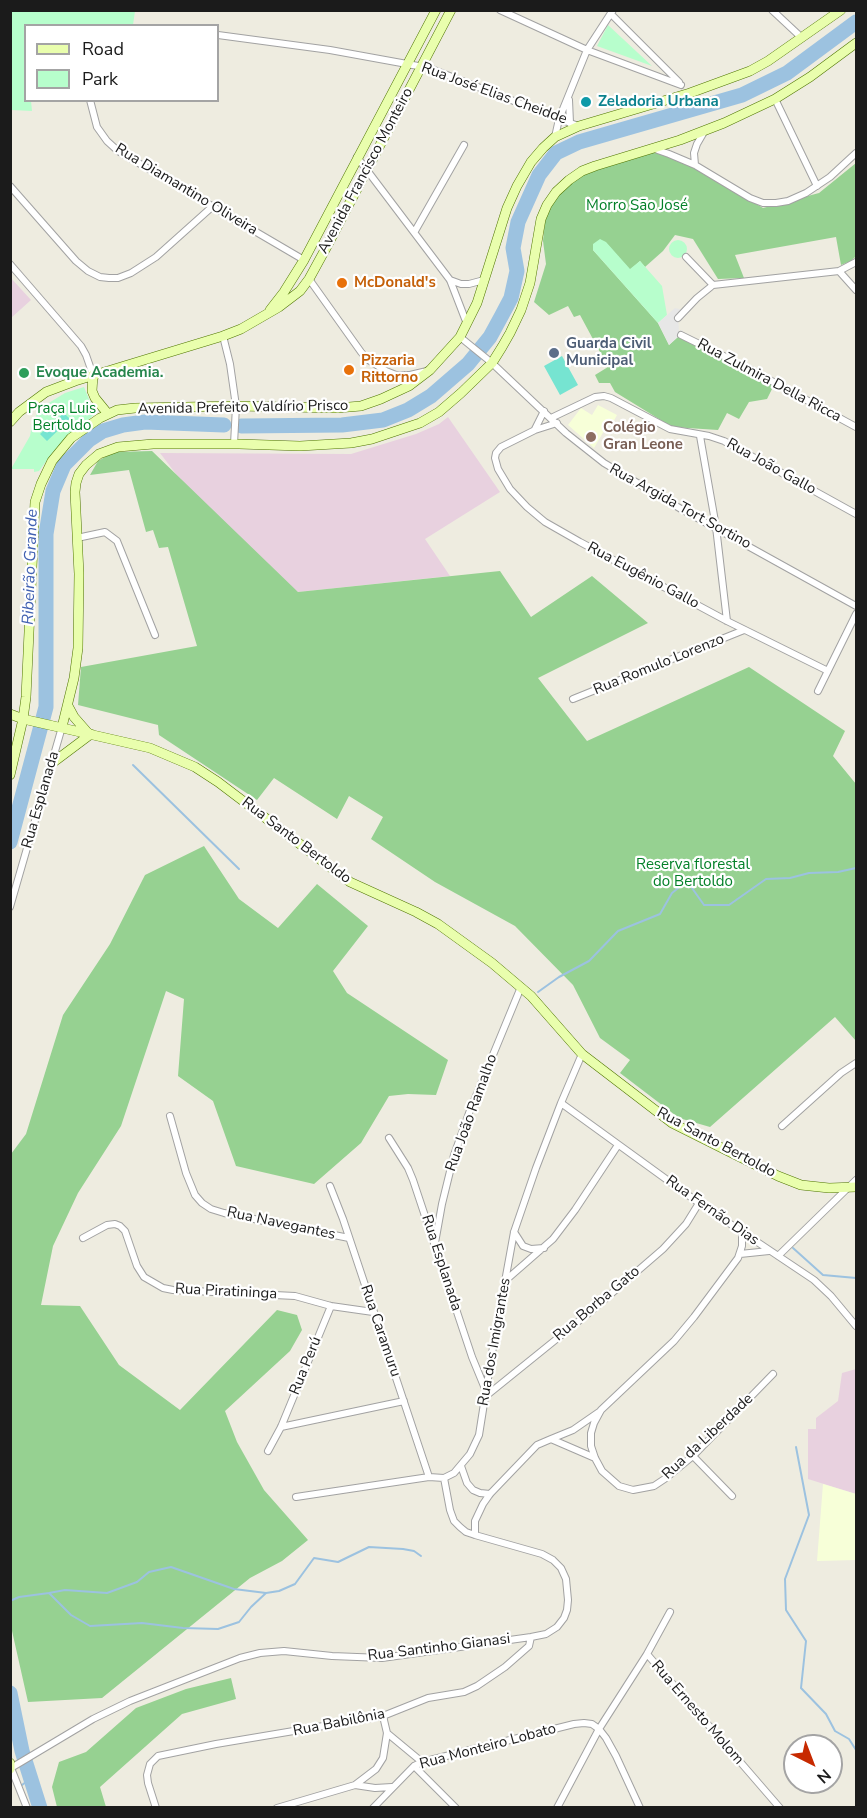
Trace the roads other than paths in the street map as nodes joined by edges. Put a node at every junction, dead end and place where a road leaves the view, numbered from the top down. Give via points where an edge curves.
1 (436, 10) edge
2 (451, 10) edge
3 (500, 10) edge
4 (772, 10) edge
5 (841, 10) edge
6 (612, 12) edge
7 (219, 35) edge
8 (802, 38) junction
9 (856, 43) edge
10 (587, 50) junction
11 (408, 64) junction
12 (422, 66) junction
13 (568, 97) junction
14 (775, 99) junction
15 (90, 102) edge
16 (559, 119) junction
17 (574, 124) junction
18 (704, 132) junction
19 (555, 138) junction
20 (464, 145) dead end
21 (650, 148) junction
22 (856, 153) edge
23 (357, 158) junction
24 (695, 165) junction
25 (367, 168) junction
26 (10, 186) edge
27 (817, 186) junction
28 (213, 207) junction
29 (415, 231) junction
30 (686, 257) dead end
31 (304, 260) junction
32 (856, 262) edge
33 (10, 264) edge
34 (839, 271) junction
35 (309, 279) junction
36 (450, 279) junction
37 (484, 280) junction
38 (713, 285) junction
39 (856, 290) edge
40 (264, 316) junction
41 (678, 318) dead end
42 (467, 325) junction
43 (681, 335) dead end
44 (223, 336) junction
45 (464, 340) junction
46 (492, 363) junction
47 (430, 370) junction
48 (93, 375) junction
49 (236, 406) junction
50 (544, 411) junction
51 (108, 414) junction
52 (551, 418) junction
53 (10, 422) edge
54 (557, 423) junction
55 (856, 427) edge
56 (535, 430) junction
57 (700, 436) junction
58 (234, 444) junction
59 (856, 514) edge
60 (716, 527) junction
61 (78, 538) junction
62 (856, 606) edge
63 (856, 614) edge
64 (727, 621) junction
65 (744, 630) junction
66 (155, 635) dead end
67 (828, 671) junction
68 (818, 691) dead end
69 (573, 699) dead end
70 (69, 706) junction
71 (10, 714) edge
72 (10, 720) edge
73 (28, 720) junction
74 (62, 727) junction
75 (90, 734) junction
76 (51, 764) junction
77 (10, 775) edge
78 (10, 907) edge
79 (521, 987) junction
80 (582, 1054) junction
81 (856, 1064) edge
82 (561, 1103) junction
83 (170, 1116) dead end
84 (782, 1126) dead end
85 (389, 1138) dead end
86 (618, 1145) junction
87 (854, 1185) edge
88 (330, 1186) dead end
89 (699, 1203) junction
90 (514, 1232) junction
91 (742, 1232) junction
92 (83, 1238) dead end
93 (349, 1238) junction
94 (435, 1243) junction
95 (544, 1248) junction
96 (770, 1251) junction
97 (740, 1254) junction
98 (778, 1256) junction
99 (505, 1280) junction
100 (331, 1306) junction
101 (373, 1312) junction
102 (856, 1326) edge
103 (773, 1374) dead end
104 (486, 1394) junction
105 (404, 1401) junction
106 (602, 1410) junction
107 (281, 1427) junction
108 (551, 1439) junction
109 (268, 1451) dead end
110 (693, 1456) junction
111 (595, 1458) junction
112 (461, 1466) junction
113 (429, 1477) junction
114 (444, 1478) junction
115 (490, 1494) junction
116 (732, 1496) dead end
117 (296, 1497) dead end
118 (475, 1535) junction
119 (670, 1612) dead end
120 (531, 1637) junction
121 (647, 1654) junction
122 (383, 1716) junction
123 (599, 1729) junction
124 (387, 1733) junction
125 (422, 1762) junction
126 (12, 1766) edge
127 (414, 1766) junction
128 (355, 1785) junction
129 (392, 1787) junction
130 (636, 1797) junction
131 (27, 1808) edge
132 (156, 1808) edge
133 (277, 1808) edge
134 (373, 1808) edge
135 (456, 1808) edge
136 (557, 1808) edge
137 (632, 1808) edge
138 (640, 1808) edge
139 (780, 1808) edge

1 - 11 main road, Avenida Francisco Monteiro
2 - 12 main road, Avenida Francisco Monteiro
3 - 10 street
4 - 8 street
5 - 8 main road, Avenida Prefeito Valdírio Prisco
6 - 10 street
6 - 10 street via 681,85
7 - 11 street, Rua José Elias Cheidde
8 - 17 main road, Avenida Prefeito Valdírio Prisco via 734,78
9 - 14 main road
10 - 13 street
11 - 12 street, Rua José Elias Cheidde
11 - 23 main road, Avenida Francisco Monteiro
12 - 16 street, Rua José Elias Cheidde
12 - 25 main road, Avenida Francisco Monteiro
13 - 16 street
13 - 17 street
14 - 18 main road
14 - 27 street
15 - 28 street, Rua Diamantino Oliveira via 97,128 118,151
16 - 17 street, Rua José Elias Cheidde
16 - 19 street
17 - 19 main road, Avenida Prefeito Valdírio Prisco
18 - 21 main road
18 - 24 street via 694,153
19 - 37 main road, Avenida Prefeito Valdírio Prisco via 531,162 517,186
20 - 29 street
21 - 24 street
21 - 46 main road via 582,171 556,192 541,219 521,310
22 - 27 street
23 - 25 street
23 - 31 main road, Avenida Francisco Monteiro
24 - 27 street via 763,202 788,201
25 - 29 street
25 - 35 main road, Avenida Francisco Monteiro
26 - 28 street via 76,261 88,271 109,278 131,273 156,257
28 - 31 street, Rua Diamantino Oliveira
29 - 36 street
30 - 38 street
31 - 40 main road, Avenida Francisco Monteiro
32 - 34 street
33 - 48 street via 81,346
34 - 38 street
34 - 39 street
35 - 40 main road, Avenida Francisco Monteiro via 294,296
35 - 47 street via 367,359 396,375
36 - 37 street via 461,284
36 - 42 street
37 - 42 main road, Avenida Prefeito Valdírio Prisco
38 - 41 street
40 - 44 main road, Avenida Francisco Monteiro
42 - 45 main road, Avenida Prefeito Valdírio Prisco
43 - 55 street, Rua Zulmira Della Ricca
44 - 48 main road, Avenida Francisco Monteiro
44 - 49 street
45 - 46 street, Rua Argida Tort Sortino
45 - 47 main road, Avenida Prefeito Valdírio Prisco
46 - 50 street, Rua Argida Tort Sortino
46 - 58 main road via 440,412 396,432 330,445
47 - 49 main road, Avenida Prefeito Valdírio Prisco via 409,386 361,406
48 - 51 main road via 92,391
48 - 53 main road, Avenida Francisco Monteiro via 46,392
49 - 51 main road, Avenida Prefeito Valdírio Prisco via 135,408
49 - 58 street
50 - 52 street, Rua Argida Tort Sortino
50 - 56 street
51 - 73 main road, Avenida Prefeito Valdírio Prisco via 65,444 45,474 35,502
52 - 54 street, Rua Argida Tort Sortino
52 - 57 street, Rua João Gallo via 604,396 670,429
54 - 56 street
54 - 60 street, Rua Argida Tort Sortino via 603,463
56 - 64 street, Rua Eugênio Gallo via 501,447 495,458 510,489 562,532
57 - 59 street, Rua João Gallo via 724,441
57 - 60 street
58 - 61 main road via 130,446 99,454 86,465 75,483
60 - 62 street, Rua Argida Tort Sortino
60 - 64 street
61 - 66 street via 105,532 117,541
61 - 70 main road via 78,648
63 - 67 street
64 - 65 street, Rua Eugênio Gallo
65 - 67 street, Rua Eugênio Gallo
65 - 69 street, Rua Romulo Lorenzo
67 - 68 street
70 - 74 main road
70 - 75 main road
71 - 73 main road
72 - 73 main road
73 - 74 main road, Rua Santo Bertoldo
73 - 77 main road, Avenida Prefeito Valdírio Prisco
74 - 75 main road, Rua Santo Bertoldo
74 - 76 street, Rua Esplanada
75 - 76 main road
75 - 79 main road, Rua Santo Bertoldo via 150,748 195,767 350,882 438,924
76 - 78 street, Rua Esplanada
79 - 80 main road, Rua Santo Bertoldo
79 - 94 street, Rua João Ramalho via 454,1155
80 - 82 street, Rua dos Imigrantes
80 - 87 main road, Rua Santo Bertoldo via 672,1123 778,1176 801,1185
81 - 84 street
82 - 86 street, Rua Fernão Dias
82 - 90 street, Rua dos Imigrantes
83 - 93 street, Rua Navegantes via 186,1173 202,1203 225,1213
85 - 94 street, Rua Esplanada via 408,1168
86 - 89 street, Rua Fernão Dias
86 - 95 street via 575,1210
87 - 98 street
88 - 93 street, Rua Caramuru
89 - 91 street, Rua Fernão Dias
89 - 104 street, Rua Borba Gato via 663,1249
90 - 95 street via 524,1246
90 - 99 street, Rua dos Imigrantes
91 - 96 street, Rua Fernão Dias
91 - 97 street
92 - 100 street, Rua Piratininga via 107,1225 120,1226 136,1266 144,1277 163,1288 295,1296
93 - 101 street, Rua Caramuru
94 - 104 street, Rua Esplanada
95 - 99 street
96 - 97 street
96 - 98 street, Rua Fernão Dias
97 - 106 street via 674,1341
98 - 102 street, Rua Fernão Dias via 814,1280
99 - 104 street, Rua dos Imigrantes
100 - 101 street, Rua Piratininga
100 - 107 street, Rua Perú
101 - 105 street, Rua Caramuru
103 - 110 street, Rua da Liberdade
104 - 112 street, Rua dos Imigrantes via 479,1435
105 - 107 street
105 - 113 street, Rua Caramuru
106 - 108 street via 573,1430
106 - 111 street via 591,1433
107 - 109 street, Rua Perú
108 - 111 street
108 - 115 street via 533,1448
110 - 111 street, Rua da Liberdade via 654,1486 633,1490 610,1480
110 - 116 street
112 - 114 street, Rua dos Imigrantes
112 - 115 street via 473,1490
113 - 114 street
113 - 117 street
114 - 118 street, Rua Santinho Gianasi via 454,1521
115 - 118 street via 476,1516
118 - 120 street, Rua Santinho Gianasi via 542,1554 561,1568 568,1590 564,1618 546,1634
119 - 121 street, Rua Ernesto Molom
120 - 122 street, Rua Babilônia via 525,1650 477,1686 415,1702
120 - 126 street, Rua Santinho Gianasi via 382,1658 260,1653 130,1701
121 - 123 street
121 - 139 street, Rua Ernesto Molom
122 - 124 street
122 - 132 street, Rua Babilônia via 158,1756 147,1774
123 - 125 street, Rua Monteiro Lobato via 592,1724 574,1724
123 - 130 street
123 - 136 street
124 - 125 street
124 - 128 street via 383,1758 376,1769
125 - 127 street, Rua Monteiro Lobato
126 - 131 street
127 - 129 street, Rua Monteiro Lobato
127 - 135 street
128 - 129 street
128 - 133 street
129 - 134 street, Rua Monteiro Lobato
130 - 137 street
130 - 138 street

